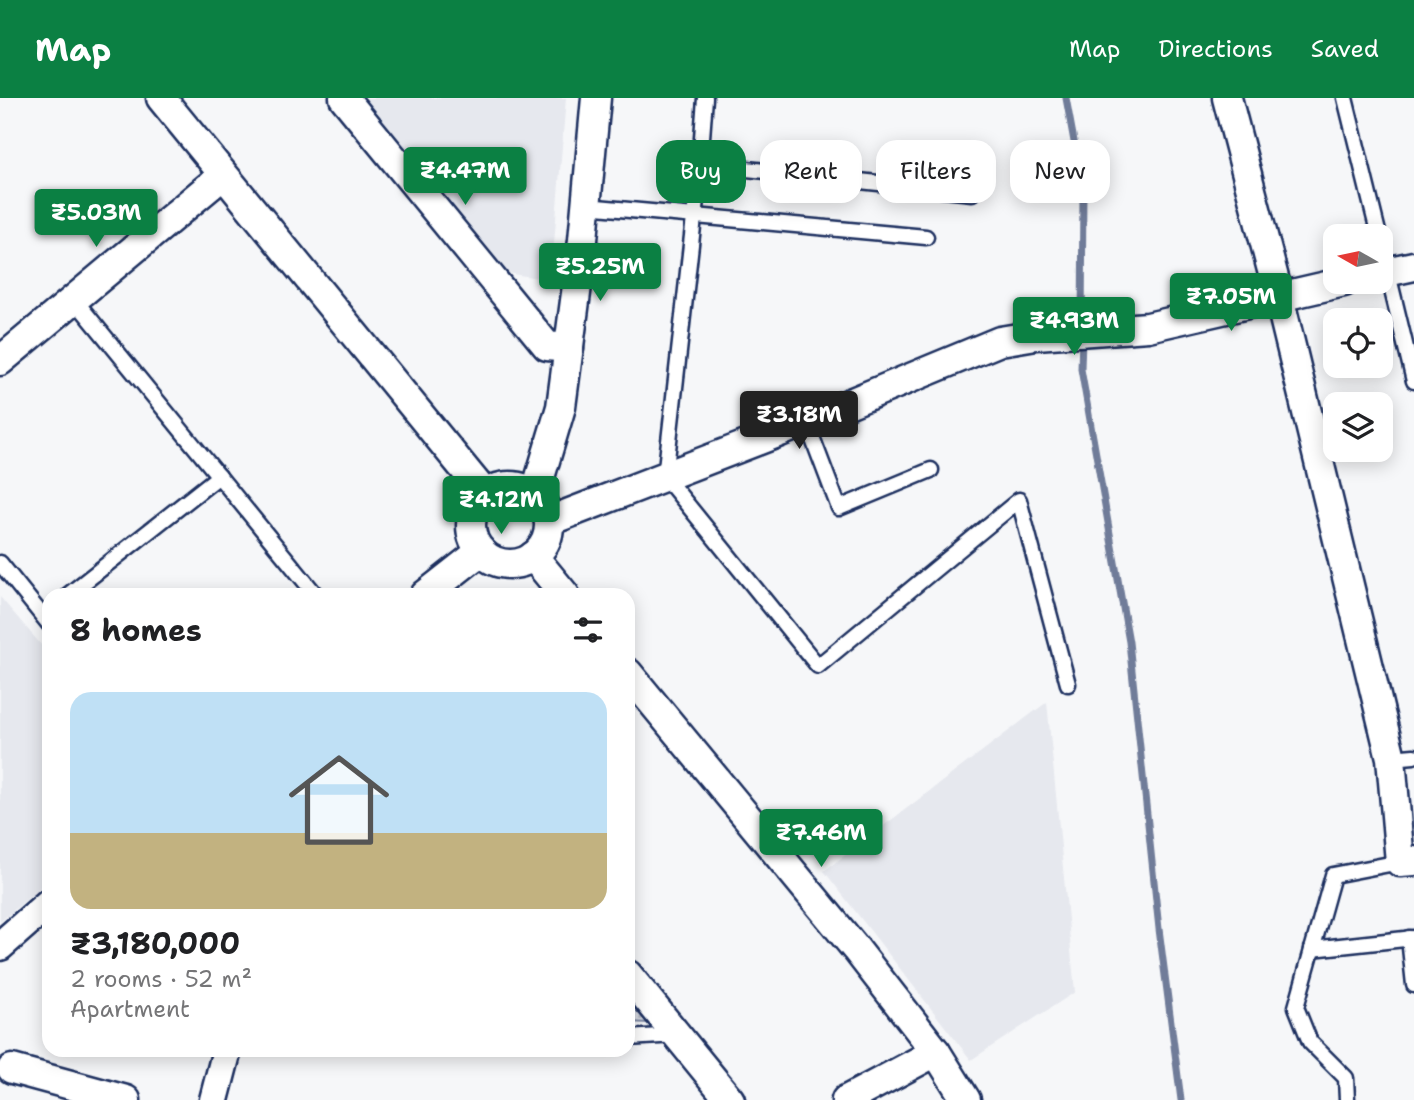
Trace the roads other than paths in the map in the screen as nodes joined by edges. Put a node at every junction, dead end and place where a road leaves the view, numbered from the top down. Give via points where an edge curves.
1 (161, 98) edge
2 (344, 98) edge
3 (596, 98) edge
4 (705, 98) edge
5 (1227, 98) edge
6 (1345, 98) edge
7 (702, 140) edge
8 (746, 169) edge
9 (223, 175) junction
10 (876, 183) edge
11 (696, 203) edge
12 (586, 206) junction
13 (694, 216) junction
14 (1376, 224) edge
15 (926, 237) dead end
16 (1393, 274) edge
17 (1323, 287) edge
18 (1279, 297) junction
19 (74, 299) junction
20 (569, 348) junction
21 (0, 361) edge
22 (1414, 381) edge
23 (806, 421) junction
24 (931, 470) dead end
25 (219, 476) junction
26 (665, 477) junction
27 (485, 494) junction
28 (535, 495) junction
29 (549, 522) junction
30 (481, 551) junction
31 (533, 556) junction
32 (0, 563) edge
33 (77, 588) edge
34 (311, 588) edge
35 (434, 588) edge
36 (559, 588) edge
37 (42, 610) edge
38 (635, 681) edge
39 (1069, 684) dead end
40 (1403, 757) edge
41 (1407, 862) edge
42 (42, 909) edge
43 (1412, 938) edge
44 (0, 946) edge
45 (1312, 949) junction
46 (635, 984) edge
47 (1414, 985) edge
48 (677, 1035) junction
49 (635, 1038) edge
50 (936, 1052) junction
51 (225, 1057) edge
52 (4, 1069) edge
53 (126, 1100) edge
54 (214, 1100) edge
55 (730, 1100) edge
56 (846, 1100) edge
57 (966, 1100) edge
58 (1347, 1100) edge

1 - 9 street
2 - 20 street via 547,346
3 - 12 street
4 - 7 lane
5 - 18 street
6 - 14 lane
8 - 10 lane
9 - 19 street
9 - 27 street
11 - 13 lane
12 - 13 lane
12 - 20 street
13 - 15 lane
13 - 26 lane
16 - 22 lane
17 - 18 street
18 - 23 street via 1148,327 1000,341
18 - 40 street
19 - 21 street
19 - 25 lane
20 - 28 street via 561,407
23 - 24 lane via 839,508
23 - 26 street
25 - 33 lane
25 - 34 lane
26 - 29 street
26 - 39 lane via 818,666 1019,500
27 - 28 street via 520,486
27 - 30 street via 471,522
28 - 29 street
29 - 31 street via 548,535
30 - 31 street via 497,562 514,564
30 - 35 street
31 - 36 street
32 - 37 lane
38 - 50 street
40 - 41 street
41 - 45 lane via 1333,876
42 - 44 street
43 - 45 lane
43 - 47 lane
45 - 58 lane via 1296,1007 1310,1042 1346,1078
46 - 48 street
48 - 49 lane
48 - 55 street
50 - 56 street
50 - 57 street
51 - 54 street
52 - 53 street

